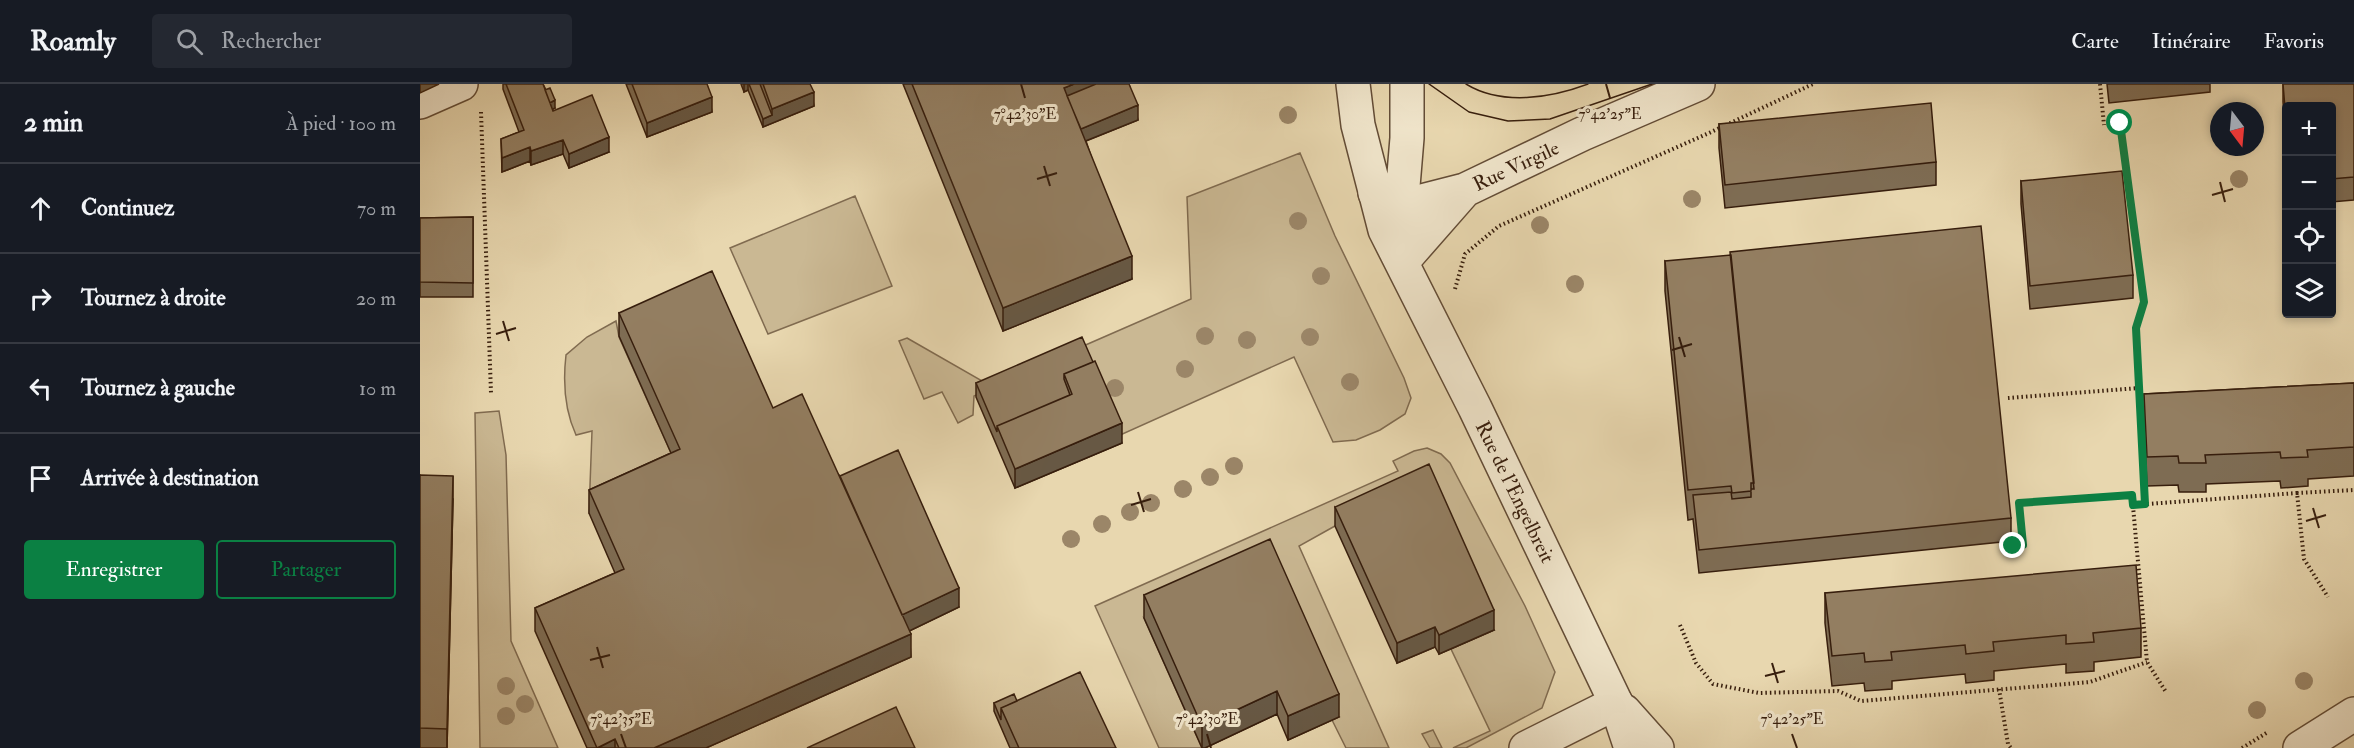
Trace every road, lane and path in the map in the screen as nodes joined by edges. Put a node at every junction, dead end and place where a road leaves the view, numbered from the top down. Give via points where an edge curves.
1 (1353, 84) edge
2 (1407, 84) edge
3 (1698, 84) edge
4 (1813, 84) edge
5 (2100, 84) edge
6 (471, 96) edge
7 (420, 102) edge
8 (2120, 123) dead end
9 (2104, 125) dead end
10 (1465, 190) junction
11 (1388, 197) junction
12 (1410, 268) junction
13 (1454, 293) dead end
14 (2139, 388) junction
15 (491, 393) dead end
16 (2008, 398) dead end
17 (2354, 490) edge
18 (2297, 493) junction
19 (2145, 504) junction
20 (2133, 505) junction
21 (2013, 546) edge
22 (2328, 597) dead end
23 (1680, 625) dead end
24 (2147, 662) junction
25 (1999, 689) junction
26 (2166, 693) dead end
27 (1616, 703) junction
28 (2354, 714) edge
29 (1526, 748) edge
30 (1631, 748) edge
31 (1657, 748) edge
32 (2011, 748) edge
33 (2300, 748) edge

1 - 11 street, Rue de l'Engelbreit via 1358,125
2 - 11 street, Rue de l'Engelbreit via 1407,138
3 - 10 street, Rue Virgile
4 - 13 path via 1499,226 1465,255
5 - 9 path
6 - 7 street
6 - 15 path
8 - 14 path via 2144,302 2136,328
10 - 11 street, Rue Virgile via 1422,201
10 - 12 street, Rue Virgile
11 - 12 street, Rue de l'Engelbreit via 1385,230
12 - 27 street, Rue de l'Engelbreit
14 - 16 path
14 - 19 path
17 - 18 path
18 - 19 path
18 - 22 path via 2304,559
19 - 20 path
20 - 21 path via 2132,495 2019,503 2023,545
20 - 24 path
23 - 25 path via 1696,663 1713,684 1759,693 1838,691 1862,700
24 - 25 path via 2090,681
24 - 26 path
25 - 32 path
27 - 29 street
27 - 30 street, Rue de l'Engelbreit
27 - 31 street, Rue de l'Engelbreit
28 - 33 street

